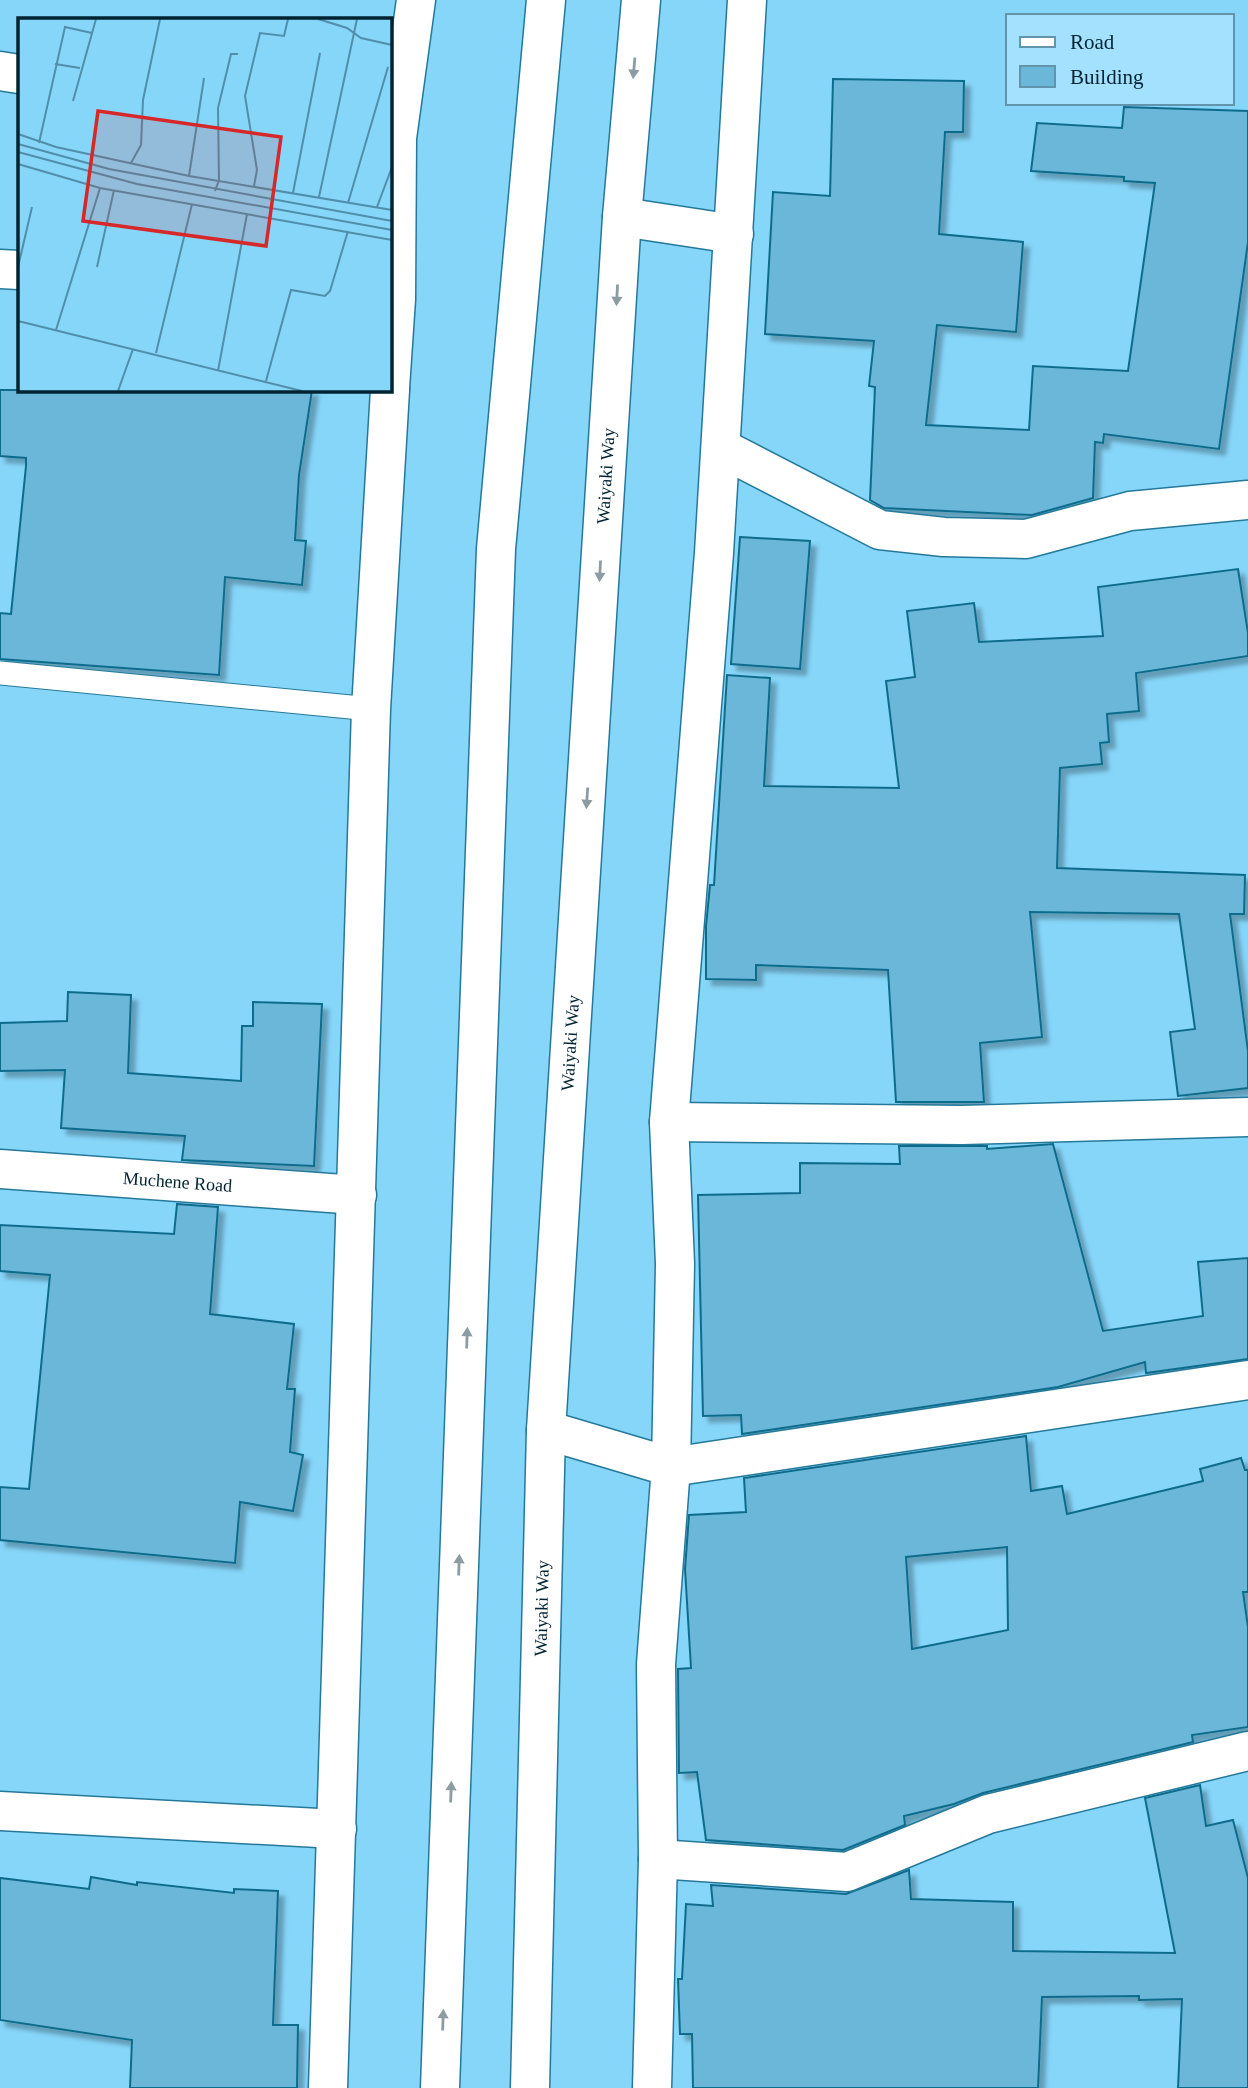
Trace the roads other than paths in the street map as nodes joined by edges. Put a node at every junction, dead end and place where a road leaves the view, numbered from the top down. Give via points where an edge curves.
1 (416, 0) edge
2 (547, 0) edge
3 (641, 0) edge
4 (747, 0) edge
5 (0, 71) edge
6 (18, 74) edge
7 (393, 137) edge
8 (622, 217) junction
9 (734, 234) junction
10 (0, 269) edge
11 (18, 270) edge
12 (393, 298) edge
13 (392, 328) edge
14 (390, 392) edge
15 (721, 448) junction
16 (1248, 500) edge
17 (0, 673) edge
18 (371, 709) junction
19 (1248, 1117) edge
20 (669, 1122) junction
21 (0, 1169) edge
22 (357, 1195) junction
23 (1248, 1380) edge
24 (546, 1430) junction
25 (671, 1466) junction
26 (1248, 1751) edge
27 (0, 1811) edge
28 (337, 1829) junction
29 (659, 1860) junction
30 (328, 2088) edge
31 (440, 2088) edge
32 (530, 2088) edge
33 (653, 2088) edge

1 - 7 main road
31 -> 2 main road via 496,549
3 -> 8 main road, Waiyaki Way
4 - 9 main road
5 - 6 main road
7 - 12 main road
8 - 9 main road
8 -> 24 main road, Waiyaki Way
9 - 15 main road
10 - 11 main road
12 - 13 main road
14 - 18 main road
15 - 16 main road via 880,530 944,537 1026,539 1130,511
15 - 20 main road
17 - 18 lane
18 - 22 main road
19 - 20 main road via 962,1125
20 - 25 main road via 675,1264
21 - 22 main road, Muchene Road
22 - 28 main road
23 - 25 main road
24 - 25 main road
24 - 32 main road, Waiyaki Way
25 - 29 main road via 656,1664
26 - 29 main road via 988,1814 846,1872
27 - 28 main road
28 - 30 main road
29 - 33 main road

